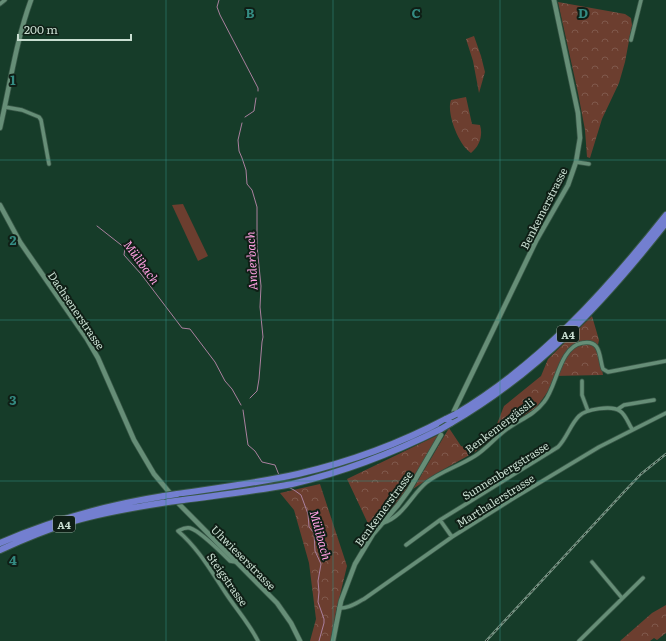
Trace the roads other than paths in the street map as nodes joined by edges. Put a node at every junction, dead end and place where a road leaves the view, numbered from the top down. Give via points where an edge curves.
1 (5, 0) edge
2 (30, 0) edge
3 (554, 0) edge
4 (641, 0) edge
5 (0, 4) edge
6 (631, 40) dead end
7 (3, 108) edge
8 (0, 128) edge
9 (576, 162) junction
10 (49, 164) dead end
11 (589, 164) dead end
12 (0, 205) edge
13 (666, 215) edge
14 (666, 223) edge
15 (666, 361) edge
16 (582, 381) dead end
17 (654, 400) dead end
18 (618, 409) junction
19 (588, 411) junction
20 (455, 412) junction
21 (666, 413) edge
22 (448, 421) junction
23 (632, 429) junction
24 (441, 432) junction
25 (165, 493) junction
26 (440, 520) junction
27 (382, 523) junction
28 (452, 537) junction
29 (0, 543) edge
30 (406, 545) dead end
31 (0, 550) edge
32 (238, 562) junction
33 (592, 562) dead end
34 (643, 578) dead end
35 (622, 598) junction
36 (339, 608) junction
37 (258, 641) edge
38 (300, 641) edge
39 (333, 641) edge
40 (579, 641) edge

1 - 5 street
2 - 7 street
3 - 9 street, Benkemerstrasse via 578,113 580,133
4 - 6 street
7 - 8 street
7 - 10 street via 22,110 39,117
9 - 11 street
9 - 20 street, Benkemerstrasse via 568,185 542,230
12 - 25 street, Dachsenerstrasse via 20,242 98,358 137,447
13 - 20 highway, A4 via 607,286 555,340 505,382
14 - 22 highway, A4 via 608,293 558,344 507,386 478,406
15 - 27 street, Benkemergässli via 608,372 603,369 600,351 594,345 584,342 576,345 565,356 549,395 537,410 504,431 476,456 438,474 426,483 394,518
16 - 19 street via 582,395
17 - 18 street via 624,405
18 - 19 street
18 - 23 street
19 - 26 street, Sunnenbergstrasse via 578,417 558,447
20 - 22 highway, A4, bridge
21 - 23 street, Marthalerstrasse
22 - 24 highway, A4, bridge
22 - 25 highway, A4, bridge via 381,449 311,471 246,484 178,494
23 - 28 street, Marthalerstrasse
24 - 27 street, Benkemerstrasse via 409,490
24 - 31 highway, A4, bridge via 374,459 312,478 252,491 118,510 75,521
25 - 29 highway, A4 via 83,513
25 - 32 street, Uhwieserstrasse
26 - 28 street
26 - 30 street, Sunnenbergstrasse
27 - 36 street, Benkemerstrasse via 355,564
28 - 36 street, Marthalerstrasse via 364,599 343,609
32 - 37 street, Steigstrasse via 230,561 192,529 184,528 178,532 200,555 247,621
32 - 38 street, Uhwieserstrasse via 285,612
33 - 35 street
34 - 35 street
35 - 40 street
36 - 39 street, Benkemerstrasse

